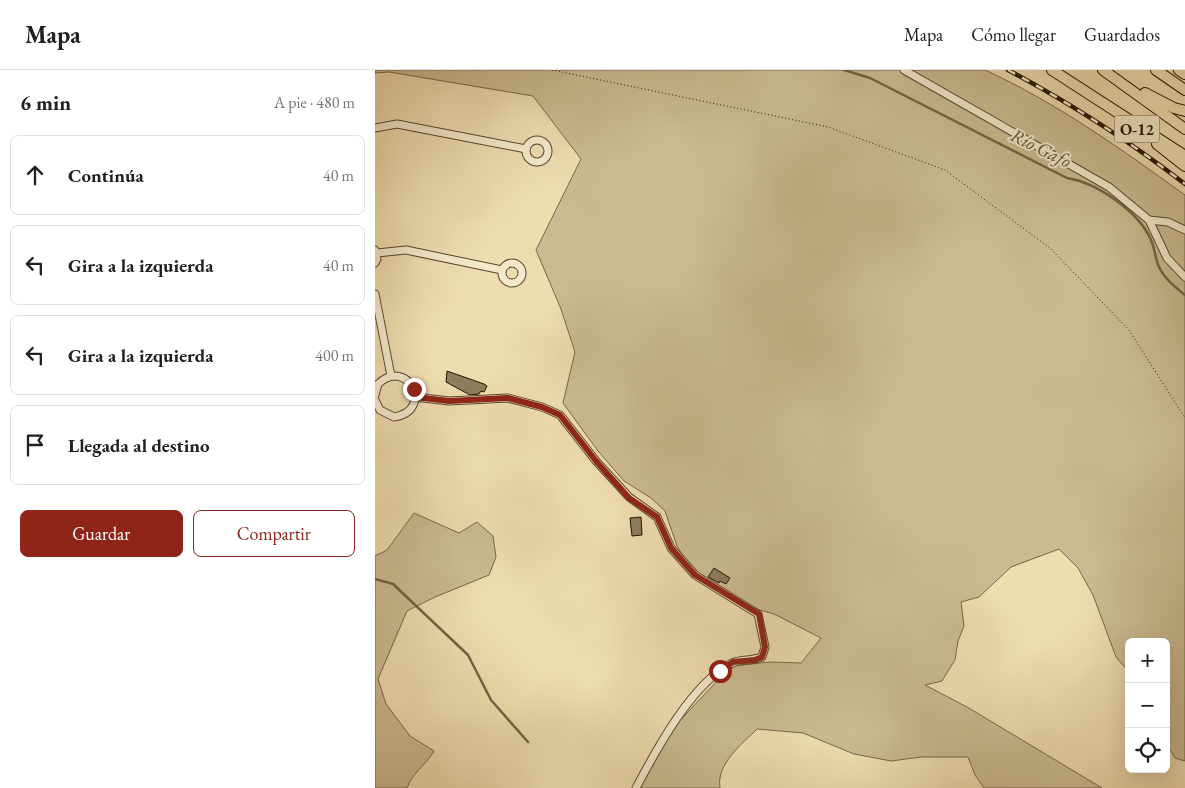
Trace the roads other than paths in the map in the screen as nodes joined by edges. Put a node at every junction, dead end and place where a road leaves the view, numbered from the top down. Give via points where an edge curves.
1 (905, 70) edge
2 (1052, 70) edge
3 (1104, 70) edge
4 (1156, 70) edge
5 (1179, 70) edge
6 (1185, 74) edge
7 (1185, 90) edge
8 (1089, 92) junction
9 (1185, 111) edge
10 (375, 128) edge
11 (1185, 129) edge
12 (526, 149) dead end
13 (1185, 156) edge
14 (1185, 166) edge
15 (1149, 220) junction
16 (1185, 230) edge
17 (376, 252) edge
18 (375, 263) edge
19 (502, 270) dead end
20 (1185, 277) edge
21 (375, 294) edge
22 (391, 376) junction
23 (377, 384) edge
24 (375, 395) edge
25 (415, 397) junction
26 (375, 400) edge
27 (636, 788) edge

1 - 15 street via 1109,187
2 - 8 highway
3 - 9 highway via 1161,102
3 - 11 highway
4 - 7 highway
5 - 6 highway
8 - 13 highway
8 - 14 highway, O-12
10 - 12 street via 397,124
15 - 16 street via 1168,222
15 - 20 street via 1167,258
17 - 18 street
17 - 19 street via 406,250
21 - 22 street
22 - 23 street
22 - 25 street via 407,380 414,389
23 - 24 street
25 - 26 street via 407,412 394,416 380,410
25 - 27 street via 449,401 508,398 560,415 629,498 657,517 671,548 695,575 759,614 765,647 762,657 733,662 706,683 667,731

